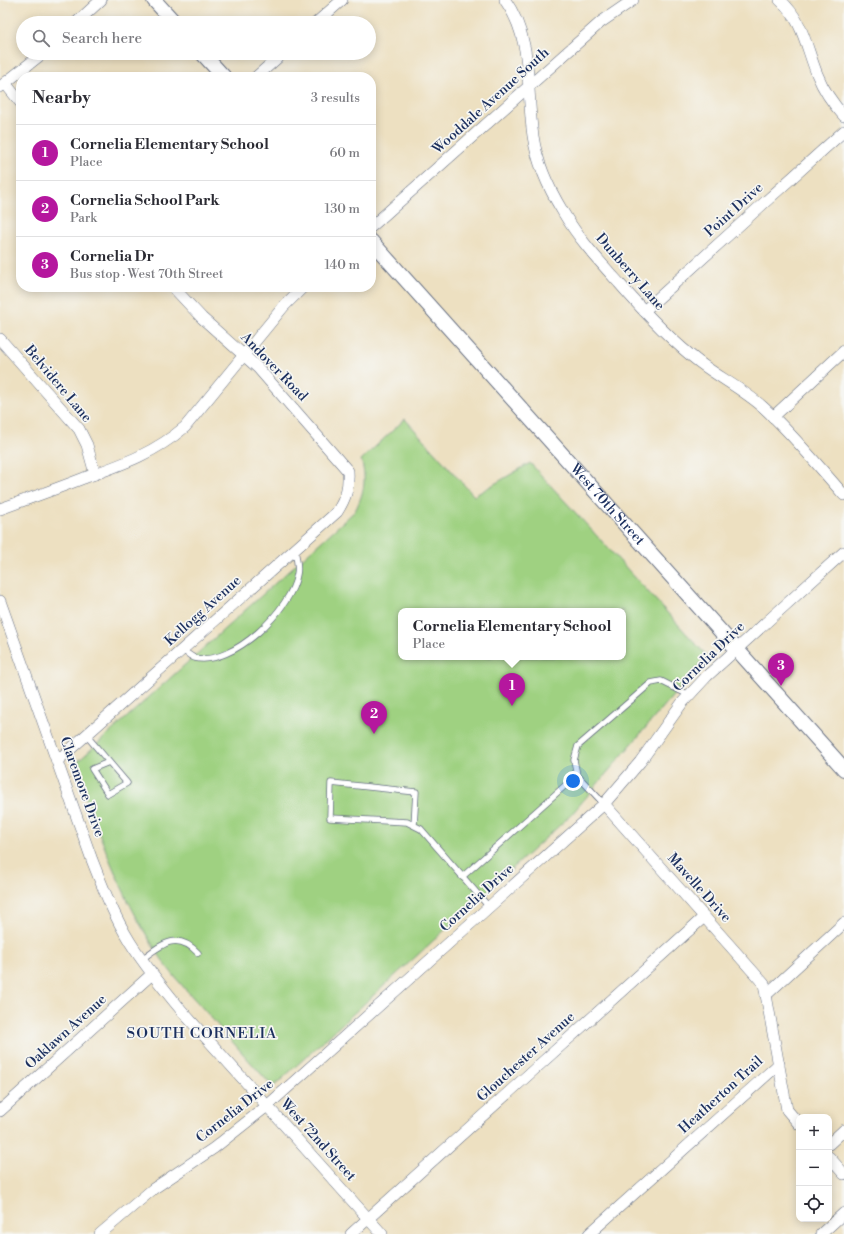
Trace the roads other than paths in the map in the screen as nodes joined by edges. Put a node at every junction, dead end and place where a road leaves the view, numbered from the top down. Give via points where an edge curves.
1 (101, 0) edge
2 (154, 0) edge
3 (342, 0) edge
4 (505, 0) edge
5 (633, 0) edge
6 (780, 0) edge
7 (84, 16) edge
8 (169, 16) edge
9 (324, 16) edge
10 (34, 60) edge
11 (208, 60) edge
12 (275, 60) edge
13 (19, 72) edge
14 (219, 72) edge
15 (262, 72) edge
16 (16, 75) edge
17 (3, 85) edge
18 (529, 87) junction
19 (16, 98) edge
20 (844, 116) edge
21 (844, 130) edge
22 (376, 223) edge
23 (376, 248) edge
24 (178, 292) edge
25 (298, 292) edge
26 (644, 311) junction
27 (0, 338) edge
28 (844, 351) edge
29 (245, 355) junction
30 (773, 416) junction
31 (348, 471) joint
32 (95, 474) junction
33 (844, 495) edge
34 (0, 509) edge
35 (295, 549) junction
36 (844, 552) edge
37 (0, 601) edge
38 (737, 649) junction
39 (182, 650) junction
40 (689, 695) junction
41 (86, 735) junction
42 (57, 761) junction
43 (109, 762) junction
44 (844, 768) edge
45 (577, 775) junction
46 (604, 804) junction
47 (414, 825) junction
48 (462, 876) junction
49 (489, 907) junction
50 (704, 918) junction
51 (844, 923) edge
52 (198, 954) dead end
53 (142, 959) junction
54 (152, 974) junction
55 (766, 995) junction
56 (778, 1064) junction
57 (267, 1106) junction
58 (0, 1111) edge
59 (796, 1120) edge
60 (844, 1130) edge
61 (832, 1141) edge
62 (832, 1160) edge
63 (844, 1174) edge
64 (844, 1213) edge
65 (368, 1218) junction
66 (100, 1234) edge
67 (351, 1234) edge
68 (382, 1234) edge
69 (589, 1234) edge
70 (821, 1234) edge

1 - 7 street
2 - 8 street
3 - 9 street
4 - 18 street, Dunberry Lane via 524,42
5 - 18 street, Wooddale Avenue South via 601,22
6 - 20 street via 798,23 817,74 826,92
10 - 13 street
11 - 14 street
12 - 15 street
16 - 17 street
17 - 19 street
18 - 22 street, Wooddale Avenue South
18 - 26 street, Dunberry Lane via 533,138 550,190 592,253
21 - 26 street, Point Drive
23 - 38 street, West 70th Street
24 - 29 street, Andover Road via 202,318
25 - 29 street
26 - 30 street, Dunberry Lane via 676,344
27 - 32 street, Belvidere Lane via 79,429 87,444
28 - 30 street
29 - 31 street, Andover Road
29 - 32 street via 185,428 146,455
30 - 33 street, Dunberry Lane
31 - 35 street, Kellogg Avenue via 349,486 337,512
32 - 34 street
35 - 39 street, Kellogg Avenue
35 - 39 lane via 298,574 289,595 275,616 255,635 232,650 212,658 194,658
36 - 38 street, Cornelia Drive
37 - 42 street, Claremore Drive
38 - 40 street, Cornelia Drive
38 - 44 street, West 70th Street
39 - 41 street, Kellogg Avenue
40 - 45 lane via 661,681 651,683 578,746 574,760
40 - 46 street, Cornelia Drive via 640,762
41 - 42 street, Kellogg Avenue
41 - 43 lane
42 - 53 street, Claremore Drive via 109,901 129,941
43 - 43 lane via 127,783 108,794 92,769
45 - 46 lane
45 - 48 lane
46 - 49 street, Cornelia Drive
46 - 50 street, Mavelle Drive
47 - 47 lane via 407,822 330,818 331,783 416,792
47 - 48 lane via 421,829
48 - 49 lane
49 - 57 street, Cornelia Drive
50 - 55 street, Mavelle Drive via 764,984
50 - 65 street, Glouchester Avenue
51 - 55 street
52 - 53 lane via 190,944 181,941 165,943
53 - 54 street, Claremore Drive
54 - 57 street, West 72nd Street
54 - 58 street, Oaklawn Avenue
55 - 56 street, Heatherton Trail
56 - 59 street via 787,1110
56 - 69 street, Heatherton Trail
57 - 65 street, West 72nd Street
57 - 66 street, Cornelia Drive via 214,1148 153,1189
60 - 61 street
62 - 63 street
64 - 70 street
65 - 67 street, Glouchester Avenue
65 - 68 street, West 72nd Street

